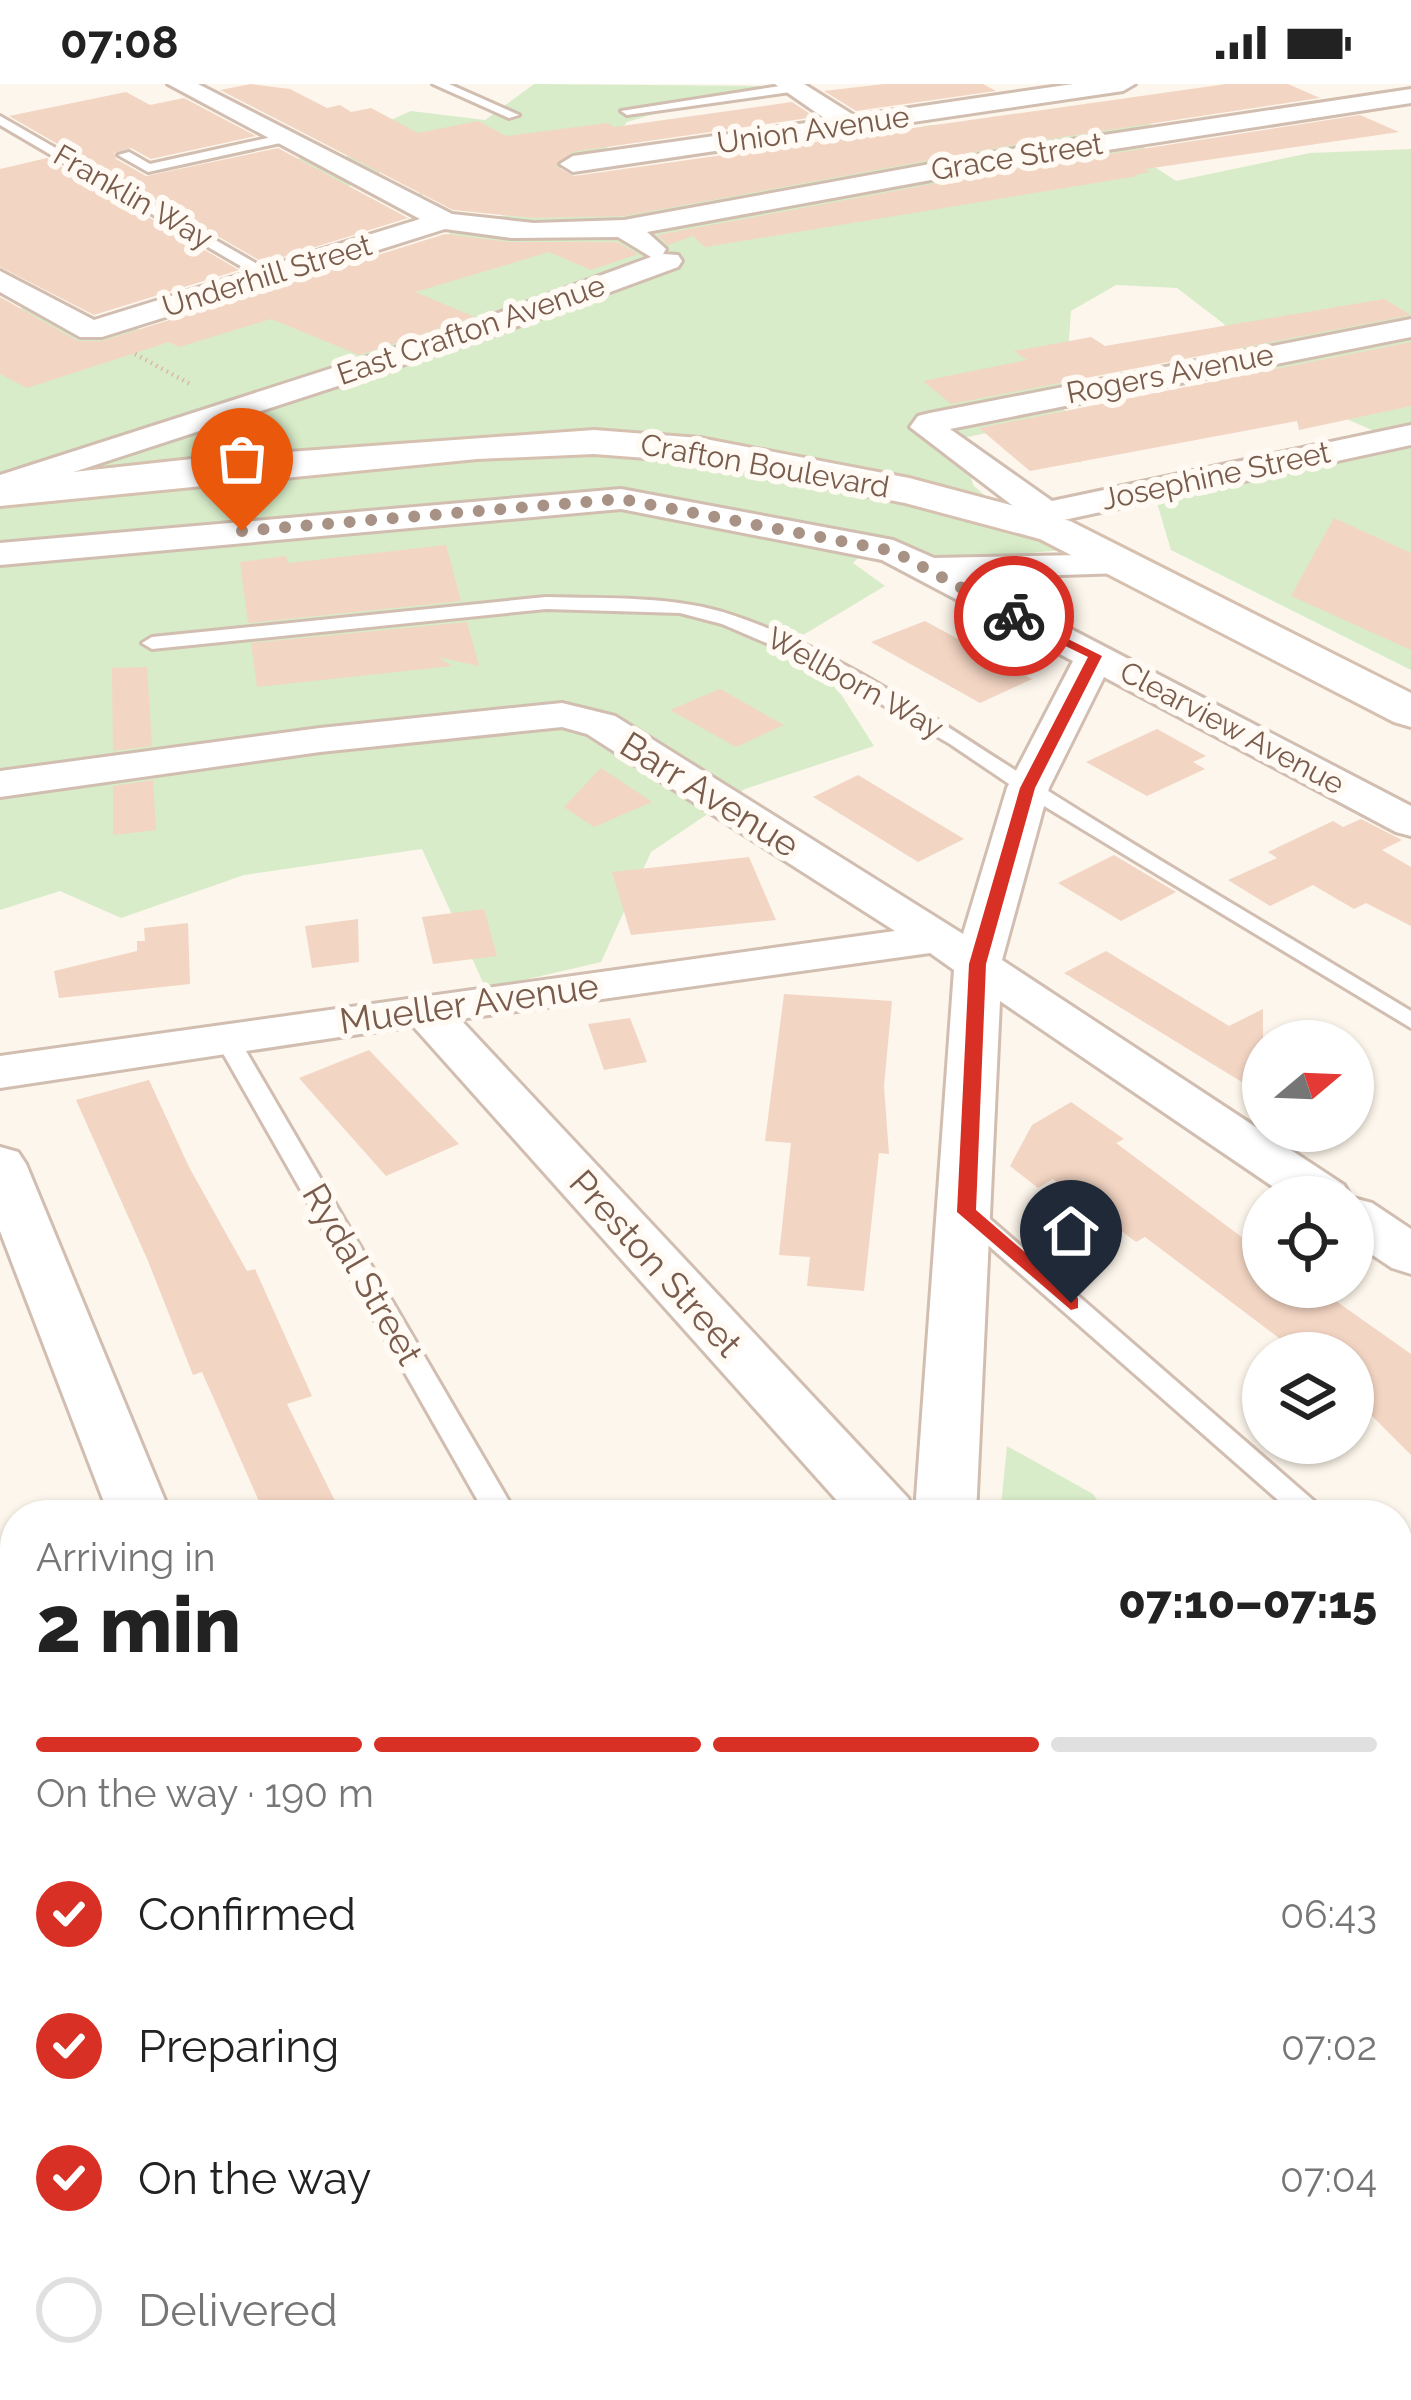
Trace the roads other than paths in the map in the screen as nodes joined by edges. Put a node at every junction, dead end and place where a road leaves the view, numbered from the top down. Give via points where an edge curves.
1 (180, 84) edge
2 (439, 84) edge
3 (1123, 84) edge
4 (790, 86) edge
5 (1411, 96) edge
6 (627, 111) dead end
7 (513, 115) dead end
8 (0, 120) edge
9 (851, 124) junction
10 (281, 139) junction
11 (124, 155) dead end
12 (574, 164) dead end
13 (444, 221) junction
14 (624, 228) junction
15 (266, 275) junction
16 (0, 280) edge
17 (1411, 328) edge
18 (1411, 435) edge
19 (0, 489) edge
20 (1034, 516) junction
21 (0, 554) edge
22 (1122, 562) junction
23 (931, 568) junction
24 (152, 643) dead end
25 (1095, 656) junction
26 (1410, 710) edge
27 (0, 784) edge
28 (1028, 788) junction
29 (1411, 823) edge
30 (958, 951) junction
31 (425, 1010) junction
32 (1411, 1021) edge
33 (224, 1034) junction
34 (0, 1072) edge
35 (0, 1164) edge
36 (1293, 1176) edge
37 (967, 1212) junction
38 (1374, 1230) edge
39 (1411, 1255) edge
40 (134, 1500) edge
41 (493, 1500) edge
42 (872, 1500) edge
43 (946, 1500) edge
44 (1298, 1500) edge

1 - 10 street
2 - 7 lane
3 - 9 street, Union Avenue
4 - 6 lane
4 - 9 street
5 - 14 street, Grace Street
8 - 15 lane, Franklin Way
9 - 12 street, Union Avenue
10 - 11 lane via 148,168
10 - 13 street
13 - 14 street, Grace Street via 536,233
13 - 15 street, Underhill Street
14 - 19 street, East Crafton Avenue via 668,261
15 - 16 street, Underhill Street via 91,331
17 - 20 street, Rogers Avenue via 930,423 928,434
18 - 20 street, Josephine Street
19 - 20 main road, Crafton Boulevard via 476,446 648,443
20 - 22 main road, Crafton Boulevard
21 - 23 street, Clearview Avenue via 621,499 893,551
22 - 23 street
22 - 26 main road, Crafton Boulevard
23 - 25 street, Clearview Avenue
24 - 28 lane, Wellborn Way via 546,603 680,607 760,629 811,655
25 - 28 street
25 - 29 street, Clearview Avenue
27 - 30 street, Barr Avenue via 562,715 601,725
28 - 30 street
28 - 32 lane, Wellborn Way
30 - 31 street, Mueller Avenue
30 - 36 street, Barr Avenue
30 - 37 street
31 - 33 street, Mueller Avenue
31 - 42 street, Preston Street
33 - 34 street, Mueller Avenue
33 - 41 lane, Rydal Street
35 - 40 street
37 - 43 street
37 - 44 lane
38 - 39 street

